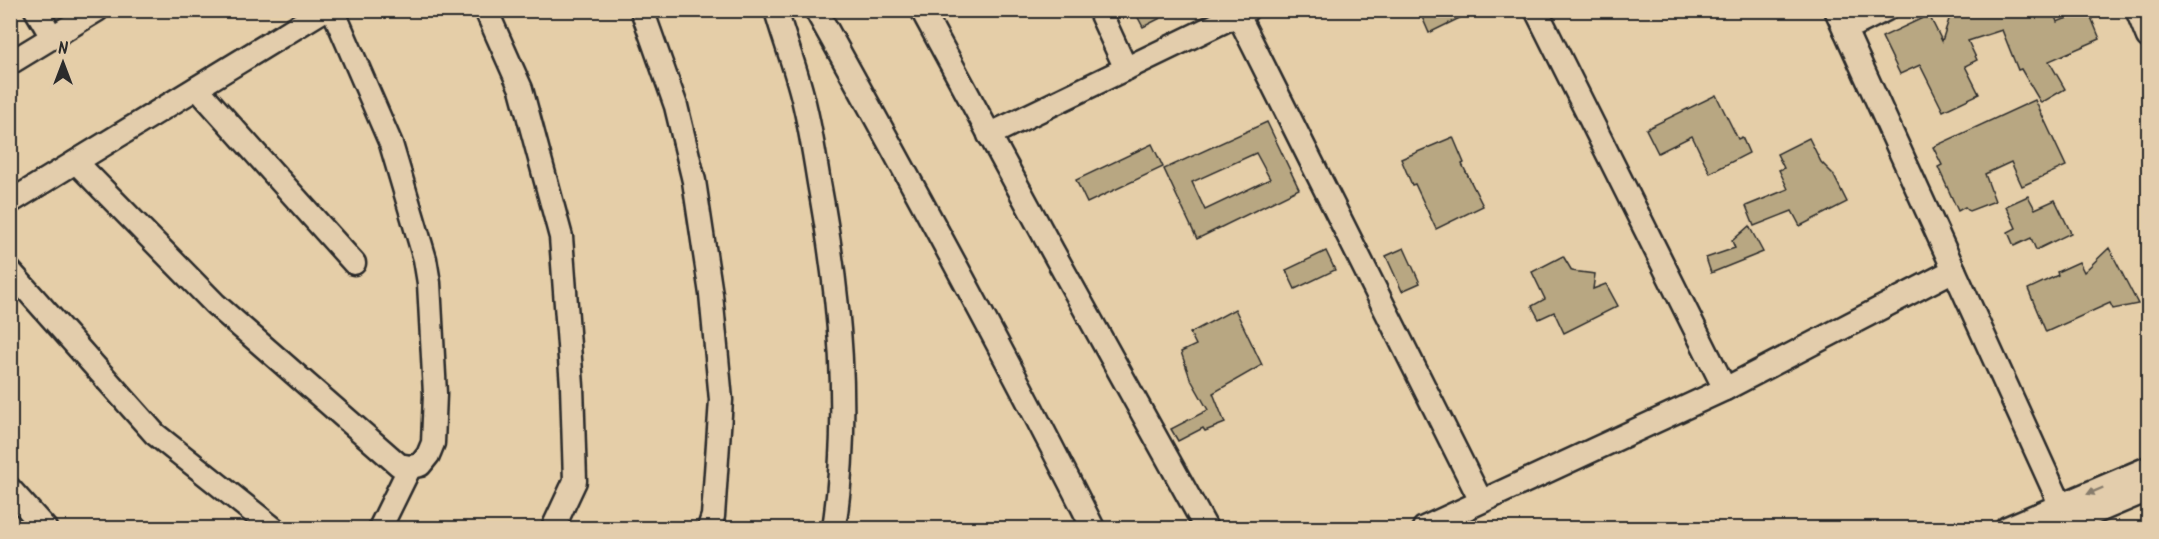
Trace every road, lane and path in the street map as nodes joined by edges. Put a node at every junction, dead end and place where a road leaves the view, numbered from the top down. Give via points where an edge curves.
1 (36, 10) edge
2 (97, 10) edge
3 (324, 10) edge
4 (333, 10) edge
5 (486, 10) edge
6 (642, 10) edge
7 (776, 10) edge
8 (816, 10) edge
9 (922, 10) edge
10 (1099, 10) edge
11 (1536, 10) edge
12 (1885, 10) edge
13 (2137, 10) edge
14 (1243, 13) edge
15 (1840, 20) edge
16 (52, 37) junction
17 (2148, 37) edge
18 (10, 63) edge
19 (1126, 69) junction
20 (197, 88) junction
21 (990, 135) junction
22 (76, 162) junction
23 (10, 202) edge
24 (354, 263) dead end
25 (1954, 270) junction
26 (10, 271) edge
27 (1725, 389) junction
28 (410, 467) junction
29 (2147, 477) edge
30 (10, 489) edge
31 (1482, 501) junction
32 (2061, 506) junction
33 (45, 528) edge
34 (273, 528) edge
35 (380, 528) edge
36 (553, 528) edge
37 (709, 528) edge
38 (834, 528) edge
39 (1092, 528) edge
40 (1206, 528) edge
41 (1424, 528) edge
42 (2007, 528) edge
43 (2058, 528) edge

1 - 16 street
2 - 16 street
3 - 20 street
4 - 28 street via 391,144 429,283 435,394 433,443 420,465
5 - 36 street via 521,89 561,237 572,386 574,481
6 - 37 street via 678,116 694,181 711,294 721,400
7 - 38 street via 805,106 829,234 837,304 843,439
8 - 39 street via 905,170
9 - 21 street
10 - 19 street
11 - 27 street
12 - 15 street
13 - 17 street
14 - 19 street
14 - 31 street
15 - 25 street
16 - 18 street
19 - 21 street
20 - 22 street
20 - 24 street
21 - 40 street
22 - 23 street
22 - 28 street via 215,304 399,465
25 - 27 street
25 - 32 street
26 - 34 street via 155,434
27 - 31 street
28 - 35 street
29 -> 32 street
29 - 43 street
30 - 33 street
31 - 41 street
32 - 42 street

